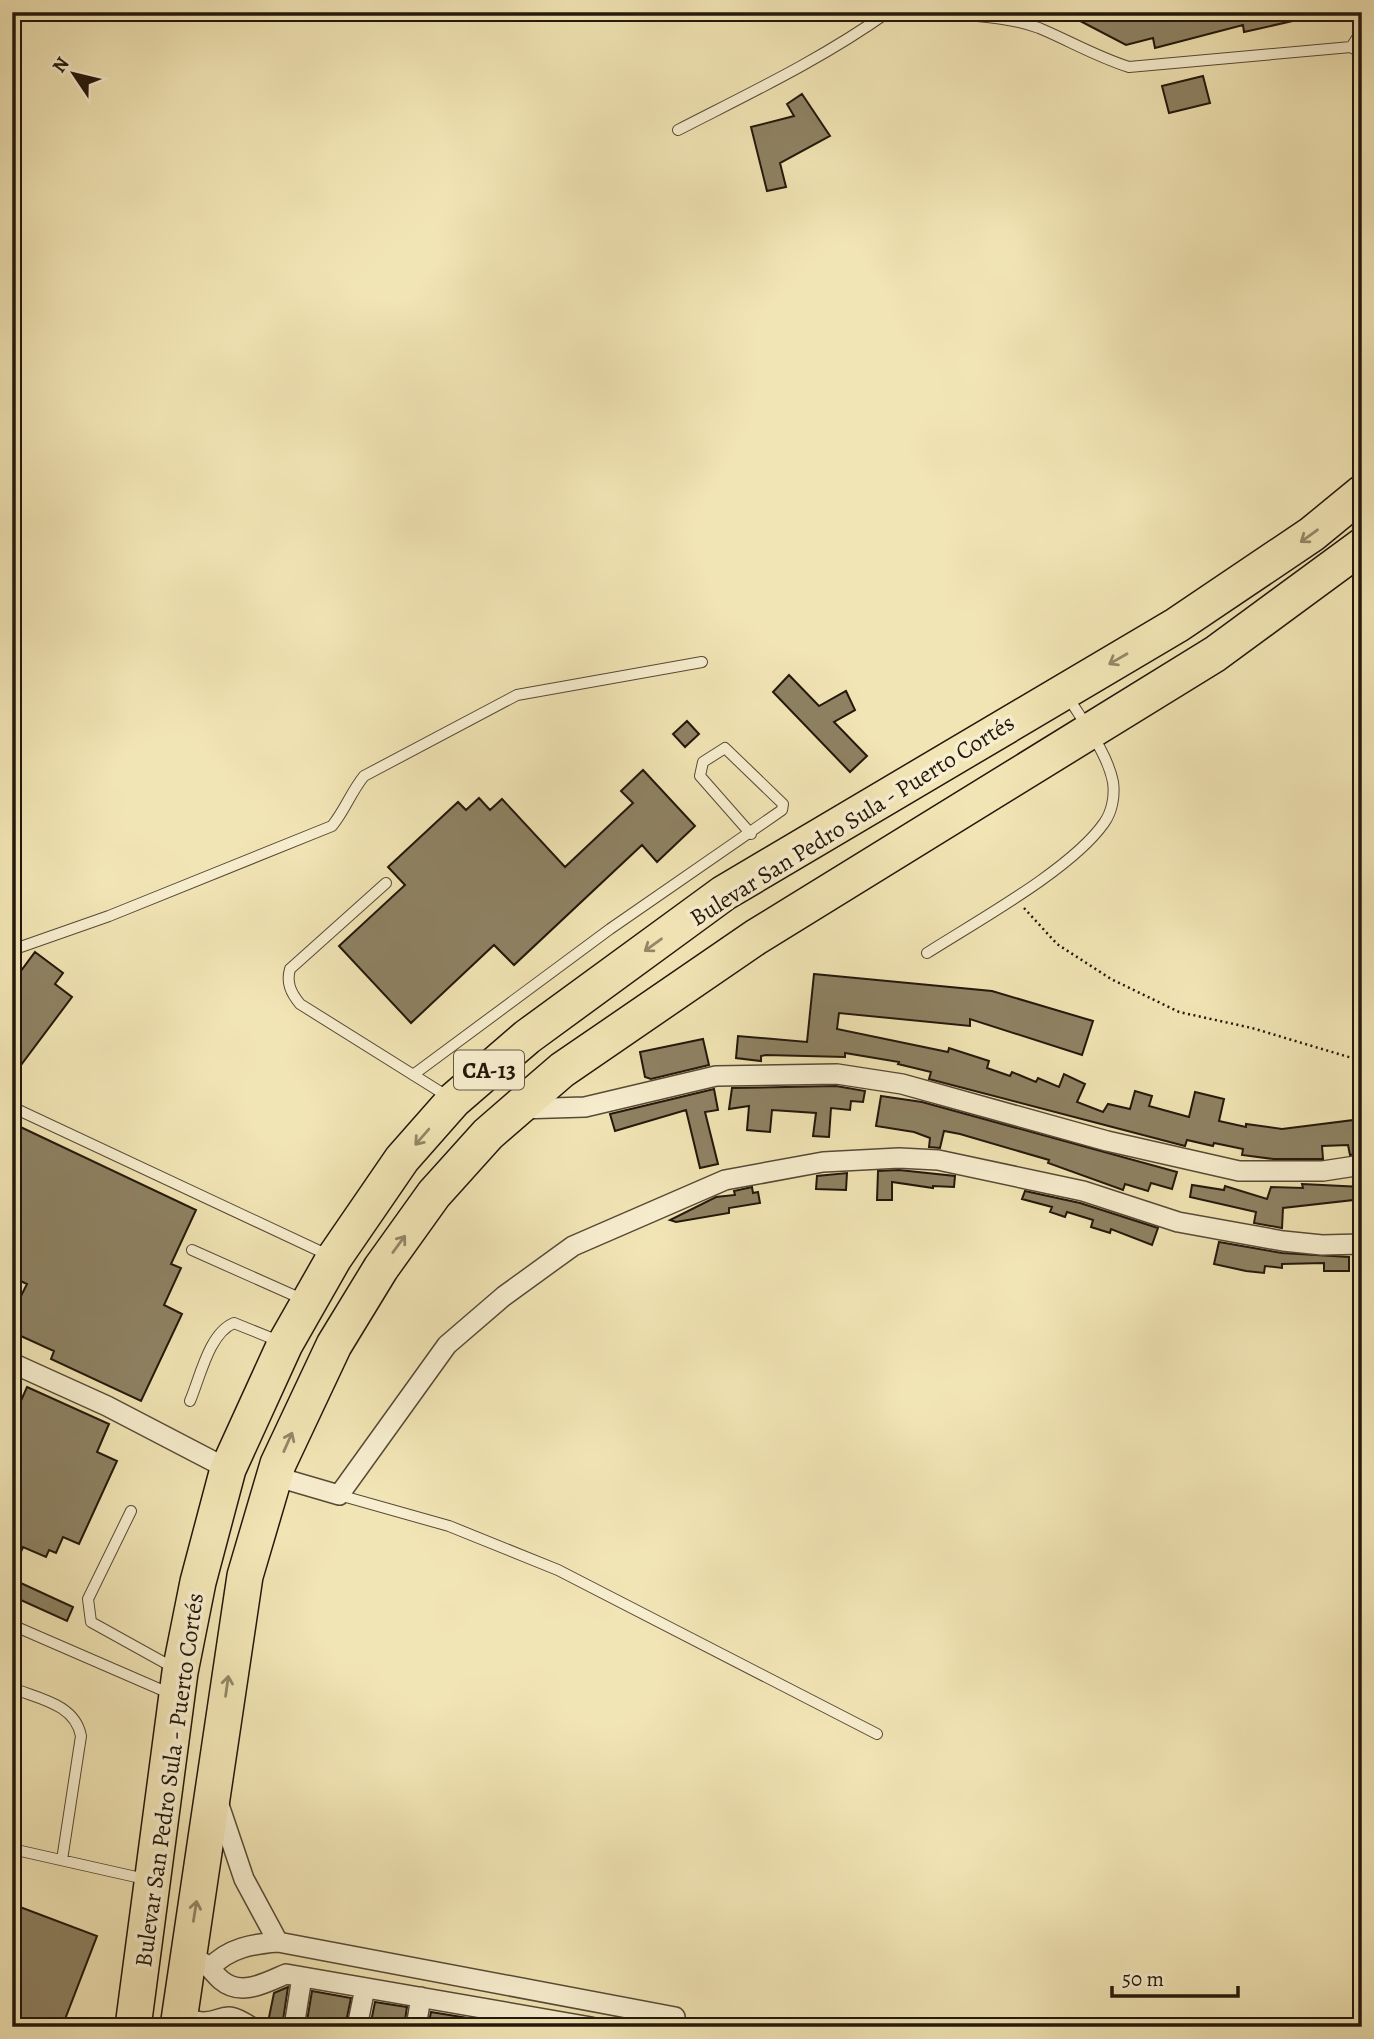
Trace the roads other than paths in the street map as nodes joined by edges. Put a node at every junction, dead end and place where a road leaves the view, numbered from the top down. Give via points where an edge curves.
1 (888, 12) edge
2 (941, 12) edge
3 (1359, 12) edge
4 (993, 15) edge
5 (1360, 34) edge
6 (1351, 47) junction
7 (1362, 54) edge
8 (678, 130) dead end
9 (1362, 493) edge
10 (1362, 546) edge
11 (702, 662) dead end
12 (1064, 691) junction
13 (1089, 729) junction
14 (751, 834) junction
15 (386, 883) dead end
16 (12, 950) edge
17 (927, 953) dead end
18 (413, 1075) junction
19 (454, 1100) junction
20 (12, 1107) edge
21 (515, 1109) junction
22 (1362, 1165) edge
23 (1362, 1244) edge
24 (192, 1250) dead end
25 (334, 1258) junction
26 (309, 1302) junction
27 (285, 1344) junction
28 (12, 1363) edge
29 (190, 1401) dead end
30 (228, 1469) junction
31 (274, 1476) junction
32 (339, 1495) junction
33 (131, 1511) dead end
34 (12, 1625) edge
35 (179, 1684) junction
36 (12, 1688) edge
37 (877, 1734) dead end
38 (214, 1788) junction
39 (12, 1849) edge
40 (62, 1860) junction
41 (153, 1880) junction
42 (278, 1942) junction
43 (200, 1961) junction
44 (302, 1977) junction
45 (365, 1988) junction
46 (421, 1997) junction
47 (477, 2017) edge
48 (675, 2017) dead end
49 (178, 2022) edge
50 (539, 2022) edge
51 (133, 2027) edge
52 (251, 2027) edge
53 (294, 2027) edge
54 (357, 2027) edge
55 (416, 2027) edge
56 (591, 2027) edge

1 - 8 lane via 851,39
2 - 4 lane
3 - 5 lane
4 - 6 lane via 1039,28 1096,57 1129,67
5 - 6 lane
6 - 7 lane
9 -> 12 highway, Bulevar San Pedro Sula - Puerto Cortés / CA-13 via 1245,580
10 - 13 highway, Bulevar San Pedro Sula - Puerto Cortés / CA-13 via 1215,654
11 - 16 lane via 517,695 364,776 332,826
12 - 13 lane
12 -> 19 highway, Bulevar San Pedro Sula - Puerto Cortés / CA-13 via 724,893 527,1037
13 - 17 lane via 1113,782 1106,822 1090,841
13 - 21 highway, Bulevar San Pedro Sula - Puerto Cortés / CA-13 via 756,936 562,1070
14 - 14 lane via 700,776 703,762 725,748 783,804 782,810
14 - 18 lane via 610,929
15 - 18 lane via 290,970 287,978 300,1004
18 - 19 lane
19 -> 25 highway, Bulevar San Pedro Sula - Puerto Cortés / CA-13 via 402,1159
20 - 25 lane
21 - 22 street via 585,1107 716,1076 837,1074 902,1084 1107,1141 1239,1171 1323,1171
31 -> 21 highway, Bulevar San Pedro Sula - Puerto Cortés / CA-13 via 334,1345 381,1268 434,1194
23 - 32 street via 1283,1241 1178,1222 1083,1191 937,1160 823,1162 726,1180 573,1246 504,1296 447,1345
24 - 26 lane
25 - 26 highway, Bulevar San Pedro Sula - Puerto Cortés / CA-13
26 - 27 highway, Bulevar San Pedro Sula - Puerto Cortés / CA-13
27 - 29 lane via 234,1323 226,1326
27 - 30 highway, Bulevar San Pedro Sula - Puerto Cortés / CA-13
28 - 30 street
30 - 35 highway, Bulevar San Pedro Sula - Puerto Cortés / CA-13 via 198,1582
31 - 32 street
38 -> 31 highway, Bulevar San Pedro Sula - Puerto Cortés / CA-13 via 245,1576
32 - 37 lane via 449,1526 558,1570
33 - 35 lane via 88,1599 88,1612 91,1622
34 - 35 lane
35 - 41 highway, Bulevar San Pedro Sula - Puerto Cortés / CA-13
36 - 40 lane via 68,1710 79,1723
38 - 42 street via 244,1878
43 -> 38 highway, Bulevar San Pedro Sula - Puerto Cortés / CA-13
39 - 40 lane
40 - 41 lane
41 - 51 highway, Bulevar San Pedro Sula - Puerto Cortés / CA-13
42 - 43 street
42 - 48 street
43 - 44 street via 229,1986 242,1989 286,1974
43 - 49 highway, Bulevar San Pedro Sula - Puerto Cortés / CA-13
44 - 45 street
44 - 53 street
45 - 46 street
45 - 54 street
46 - 47 street
46 - 55 street
47 - 50 street
49 - 52 street via 205,2022 222,2016
50 - 56 street

